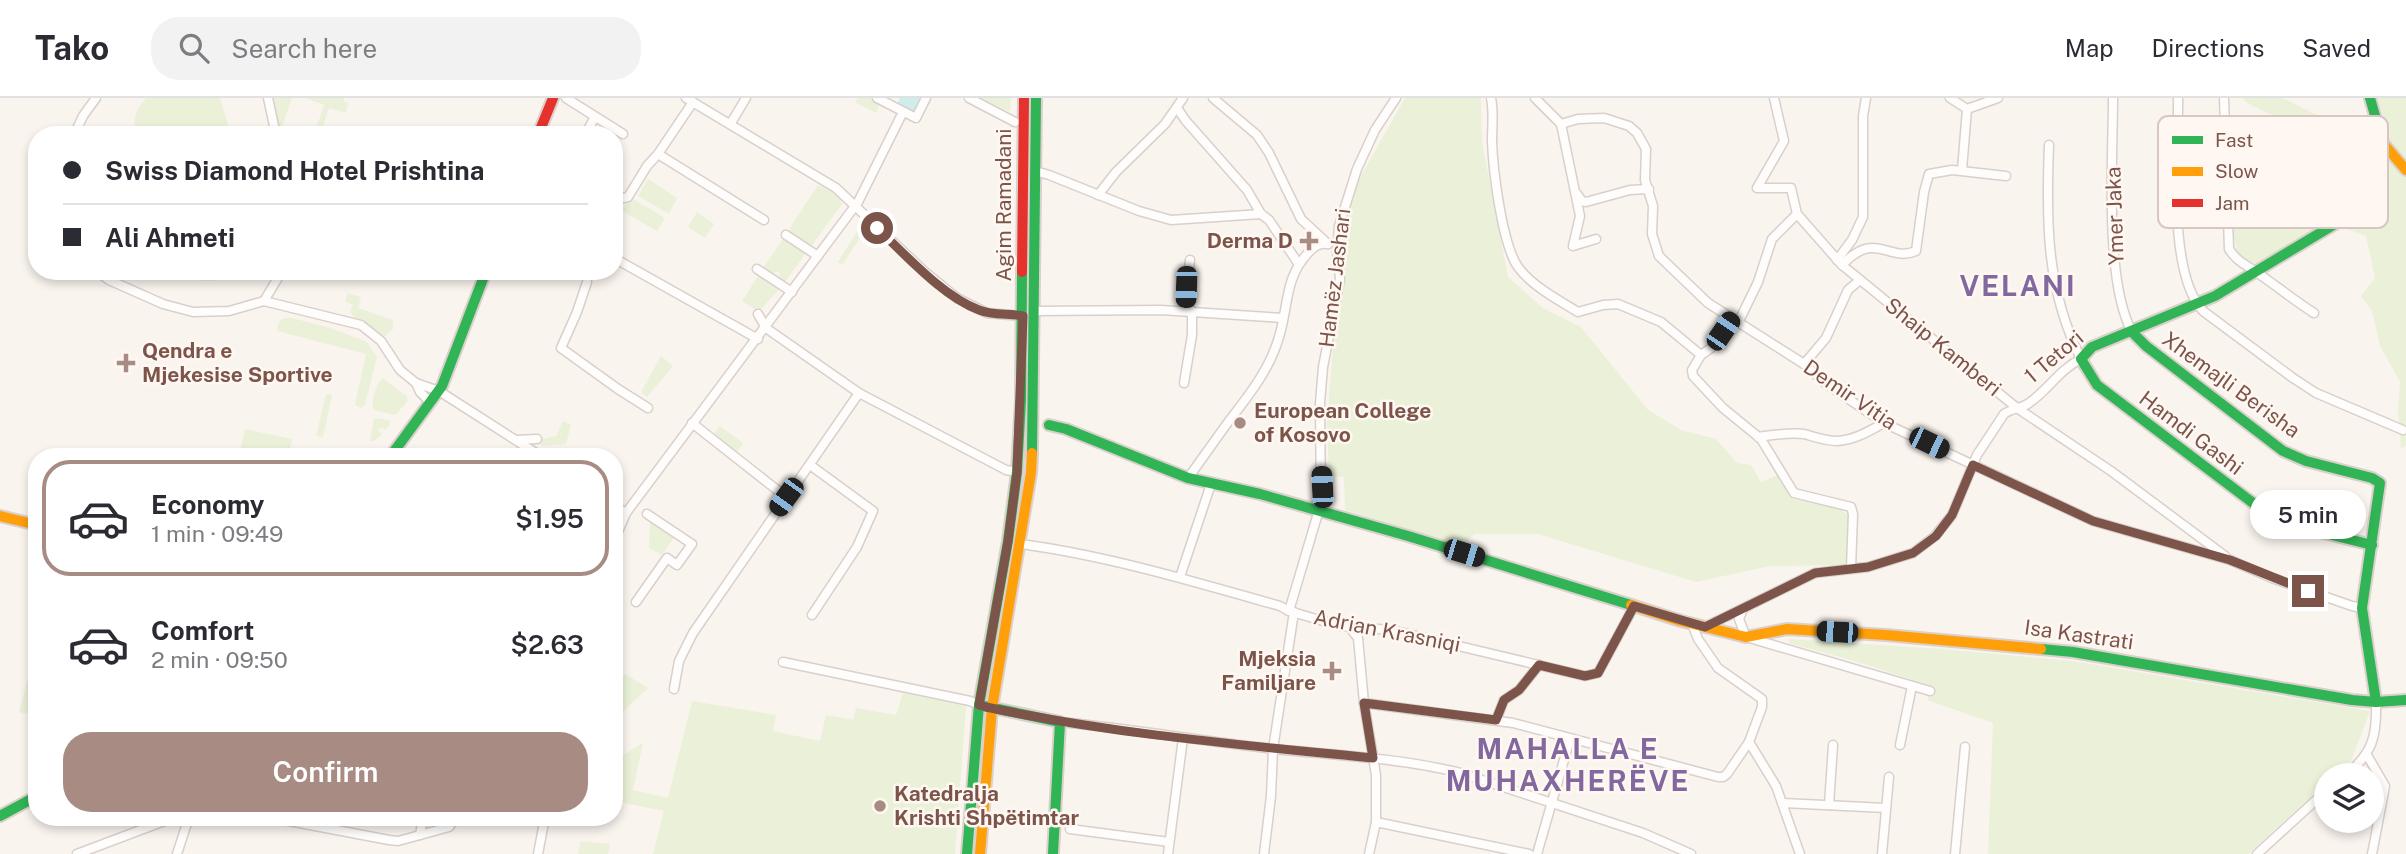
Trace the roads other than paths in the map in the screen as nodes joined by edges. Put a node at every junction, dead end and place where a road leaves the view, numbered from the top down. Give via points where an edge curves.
1 (96, 98) edge
2 (268, 98) edge
3 (552, 98) edge
4 (566, 98) edge
5 (746, 98) edge
6 (877, 98) edge
7 (926, 98) edge
8 (969, 98) edge
9 (1183, 98) edge
10 (1213, 98) edge
11 (1396, 98) edge
12 (1491, 98) edge
13 (1535, 98) edge
14 (1774, 98) edge
15 (1866, 98) edge
16 (1950, 98) edge
17 (1998, 98) edge
18 (2113, 98) edge
19 (2178, 98) edge
20 (2224, 98) edge
21 (2370, 98) edge
22 (1036, 99) edge
23 (690, 100) edge
24 (892, 102) edge
25 (1177, 108) junction
26 (1967, 109) junction
27 (904, 112) junction
28 (2178, 116) edge
29 (2225, 116) edge
30 (2375, 116) edge
31 (596, 117) junction
32 (1015, 122) dead end
33 (731, 123) junction
34 (1561, 124) junction
35 (78, 126) edge
36 (274, 126) edge
37 (541, 126) edge
38 (590, 126) edge
39 (610, 126) edge
40 (2049, 145) dead end
41 (2388, 149) edge
42 (657, 154) junction
43 (1962, 170) junction
44 (2406, 170) edge
45 (1035, 171) junction
46 (2006, 176) dead end
47 (1649, 189) junction
48 (1576, 192) junction
49 (1097, 195) junction
50 (623, 198) edge
51 (854, 206) junction
52 (1261, 214) junction
53 (1797, 214) junction
54 (764, 220) dead end
55 (2179, 228) edge
56 (2229, 228) edge
57 (2328, 228) edge
58 (786, 234) dead end
59 (1595, 239) dead end
60 (1328, 244) junction
61 (1337, 251) junction
62 (818, 256) junction
63 (1189, 260) dead end
64 (623, 263) edge
65 (1298, 263) junction
66 (1840, 263) junction
67 (757, 270) dead end
68 (2257, 272) junction
69 (108, 280) edge
70 (277, 280) edge
71 (482, 280) edge
72 (1860, 280) junction
73 (587, 282) tunnel mouth
74 (792, 292) junction
75 (264, 301) junction
76 (2198, 305) junction
77 (1034, 311) junction
78 (1189, 311) junction
79 (2314, 313) dead end
80 (758, 314) dead end
81 (1023, 316) junction
82 (1283, 318) junction
83 (1734, 321) junction
84 (765, 328) junction
85 (2132, 332) junction
86 (758, 339) junction
87 (1701, 355) junction
88 (2081, 359) junction
89 (1804, 364) junction
90 (416, 383) junction
91 (1184, 383) dead end
92 (439, 391) junction
93 (859, 393) junction
94 (431, 403) junction
95 (648, 408) dead end
96 (2017, 408) junction
97 (692, 423) junction
98 (1884, 423) junction
99 (1049, 425) dead end
100 (2403, 430) dead end
101 (1758, 437) junction
102 (537, 439) dead end
103 (516, 440) junction
104 (397, 448) edge
105 (528, 448) edge
106 (810, 465) junction
107 (1973, 465) junction
108 (1017, 472) junction
109 (1188, 478) junction
110 (1211, 484) junction
111 (786, 497) junction
112 (623, 511) edge
113 (1319, 512) junction
114 (626, 513) junction
115 (647, 514) dead end
116 (0, 516) edge
117 (623, 520) edge
118 (28, 523) edge
119 (1021, 544) junction
120 (2372, 545) junction
121 (2230, 560) junction
122 (1851, 568) junction
123 (1180, 577) junction
124 (636, 602) dead end
125 (1634, 606) junction
126 (2362, 608) junction
127 (1743, 609) junction
128 (1292, 611) junction
129 (812, 615) dead end
130 (1692, 624) junction
131 (1705, 627) junction
132 (1350, 629) junction
133 (1746, 637) junction
134 (783, 662) dead end
135 (1539, 665) junction
136 (1912, 686) junction
137 (674, 689) dead end
138 (1930, 691) dead end
139 (2406, 700) edge
140 (2376, 702) junction
141 (1364, 703) junction
142 (979, 705) junction
143 (992, 708) junction
144 (1496, 720) junction
145 (1060, 722) junction
146 (1183, 738) junction
147 (1570, 739) junction
148 (1749, 742) junction
149 (1833, 745) dead end
150 (1900, 745) dead end
151 (1965, 747) dead end
152 (1273, 749) junction
153 (2367, 755) junction
154 (1373, 758) junction
155 (2359, 763) edge
156 (1889, 777) dead end
157 (28, 801) edge
158 (1552, 802) junction
159 (2314, 802) edge
160 (1783, 803) junction
161 (1829, 805) junction
162 (1886, 808) junction
163 (0, 816) edge
164 (1376, 822) junction
165 (151, 826) edge
166 (186, 826) edge
167 (330, 826) edge
168 (422, 826) edge
169 (450, 826) edge
170 (543, 826) edge
171 (1070, 829) dead end
172 (420, 835) junction
173 (1169, 842) junction
174 (77, 854) edge
175 (177, 854) edge
176 (538, 854) edge
177 (967, 854) edge
178 (980, 854) edge
179 (1054, 854) edge
180 (1168, 854) edge
181 (1264, 854) edge
182 (1369, 854) edge
183 (1529, 854) edge
184 (1537, 854) edge
185 (1691, 854) edge
186 (1800, 854) edge
187 (1882, 854) edge
188 (1955, 854) edge
189 (2257, 854) edge
190 (2372, 854) edge

1 - 35 street
2 - 36 street
3 - 37 street
4 - 31 street
5 - 33 street
6 - 24 street
7 - 27 street via 916,118
8 - 32 street
9 - 25 street
10 - 60 street via 1257,135 1301,219
11 - 61 street, Hamëz Jashari via 1357,169 1345,201
12 - 87 street via 1504,230 1518,267 1578,312 1618,304 1661,322
13 - 34 street
14 - 53 street, Shaip Kamberi via 1784,141 1757,188 1791,188
15 - 66 street via 1863,217
16 - 26 street
17 - 26 street
18 - 85 street, Ymer Jaka via 2113,222 2122,311
19 - 28 street
20 - 29 street
21 - 30 street, 1 Tetori
22 - 45 street, Agim Ramadani
22 - 81 street, Agim Ramadani
23 - 33 street
23 - 42 street
24 - 27 street
25 - 49 street
25 - 52 street via 1247,190
26 - 43 street
27 - 51 street
31 - 38 street
31 - 39 street
33 - 51 street via 836,188
34 - 47 street, Demir Vitia via 1591,117 1629,126 1646,149
34 - 48 street
40 - 88 street via 2051,268 2062,314
41 - 44 street
42 - 50 street via 628,197
42 - 54 street
43 - 46 street
43 - 66 street via 1927,177 1916,251 1867,248
45 - 49 street
45 - 77 street, Agim Ramadani
47 - 48 street via 1586,202
47 - 83 street, Demir Vitia via 1659,256
48 - 59 street via 1580,216 1573,246
49 - 52 street via 1171,220
51 - 62 street
51 - 81 street via 957,298 987,313
52 - 65 street
53 - 66 street, Shaip Kamberi
53 - 83 street via 1772,239 1758,282
55 - 76 street via 2188,285
56 - 68 street via 2235,258
57 - 68 street, 1 Tetori
58 - 62 street
60 - 61 street
60 - 65 street via 1320,243
61 - 113 street, Hamëz Jashari via 1340,279 1320,403
62 - 74 street
63 - 78 street
64 - 86 street
65 - 82 street
66 - 72 street, Shaip Kamberi
67 - 74 street
68 - 76 street, 1 Tetori
68 - 79 street
69 - 75 street via 193,312 229,311
70 - 75 street
71 - 92 street
72 - 89 street via 1848,290 1826,338
72 - 96 street, Shaip Kamberi
73 - 95 street via 560,345 562,350
74 - 84 street
75 - 90 street via 361,325 381,341 400,370
76 - 85 street, 1 Tetori
76 - 100 street via 2293,379
77 - 78 street
77 - 119 street, Agim Ramadani via 1034,424
78 - 82 street
78 - 91 street via 1192,335
80 - 84 street
81 - 108 street, Agim Ramadani
82 - 109 street via 1262,375
83 - 87 street
83 - 89 street, Demir Vitia
84 - 86 street
84 - 93 street
85 - 88 street, 1 Tetori via 2092,347
85 - 120 street, Xhemajli Berisha via 2283,451 2376,480 2381,488
86 - 97 street
87 - 101 street via 1693,376
88 - 96 street, 1 Tetori via 2030,403
88 - 120 street, Hamdi Gashi via 2097,386 2242,496 2296,526
89 - 98 street, Demir Vitia
90 - 92 street
90 - 94 street
92 - 94 street
92 - 103 street
93 - 106 street
93 - 108 street
94 - 104 street
96 - 107 street, 1 Tetori via 2004,414
96 - 121 street, Shaip Kamberi
97 - 111 street
97 - 114 street
98 - 101 street via 1839,441 1804,434
98 - 107 street, Demir Vitia
99 - 109 street
101 - 122 street via 1794,493 1851,507
102 - 103 street
103 - 105 street
106 - 111 street
106 - 129 street via 873,511 857,547
107 - 121 street, Demir Vitia via 2093,521
107 - 122 street, 1 Tetori via 1952,515 1936,536 1913,553
108 - 142 street, Agim Ramadani
109 - 110 street
110 - 113 street
110 - 123 street
111 - 137 street via 685,646
112 - 114 street
113 - 125 street
113 - 128 street, Hamëz Jashari
114 - 117 street
115 - 124 street via 692,544 677,565 667,558
116 - 118 street
119 - 123 street, Adrian Krasniqi
119 - 143 street, Agim Ramadani
120 - 126 street, Xhemajli Berisha
121 - 126 street
122 - 127 street, 1 Tetori via 1815,573
123 - 128 street, Adrian Krasniqi
125 - 130 street
125 - 135 street, Adrian Krasniqi via 1598,673 1585,676
126 - 140 street, Xhemajli Berisha
127 - 131 street, 1 Tetori
127 - 133 street via 1739,619
128 - 132 street, Adrian Krasniqi
128 - 152 street, Hamëz Jashari
130 - 131 street
130 - 148 street via 1718,667 1762,699
131 - 133 street
132 - 135 street, Adrian Krasniqi via 1391,630
132 - 141 street via 1358,639
133 - 136 street
133 - 140 street, Isa Kastrati via 1787,629 2060,650
134 - 142 street
135 - 144 street via 1519,690 1504,700
136 - 138 street
136 - 150 street
139 - 140 street, Isa Kastrati
140 - 153 street
141 - 144 street
141 - 154 street
142 - 143 street
142 - 177 street, Agim Ramadani
143 - 145 street
143 - 178 street, Agim Ramadani
144 - 147 street
145 - 146 street
145 - 179 street
146 - 152 street
146 - 173 street
147 - 148 street via 1723,777
147 - 158 street
148 - 160 street
149 - 161 street
151 - 188 street
152 - 154 street
152 - 181 street, Hamëz Jashari
153 - 155 street
153 - 190 street via 2385,786
154 - 158 street via 1461,772
154 - 164 street
156 - 162 street
157 - 163 street
158 - 184 street
158 - 185 street
159 - 189 street
160 - 161 street
160 - 186 street
161 - 162 street
162 - 187 street
164 - 182 street
164 - 183 street
165 - 174 street
166 - 175 street
167 - 172 street via 398,841
168 - 172 street
169 - 172 street
170 - 176 street
171 - 173 street
173 - 180 street

